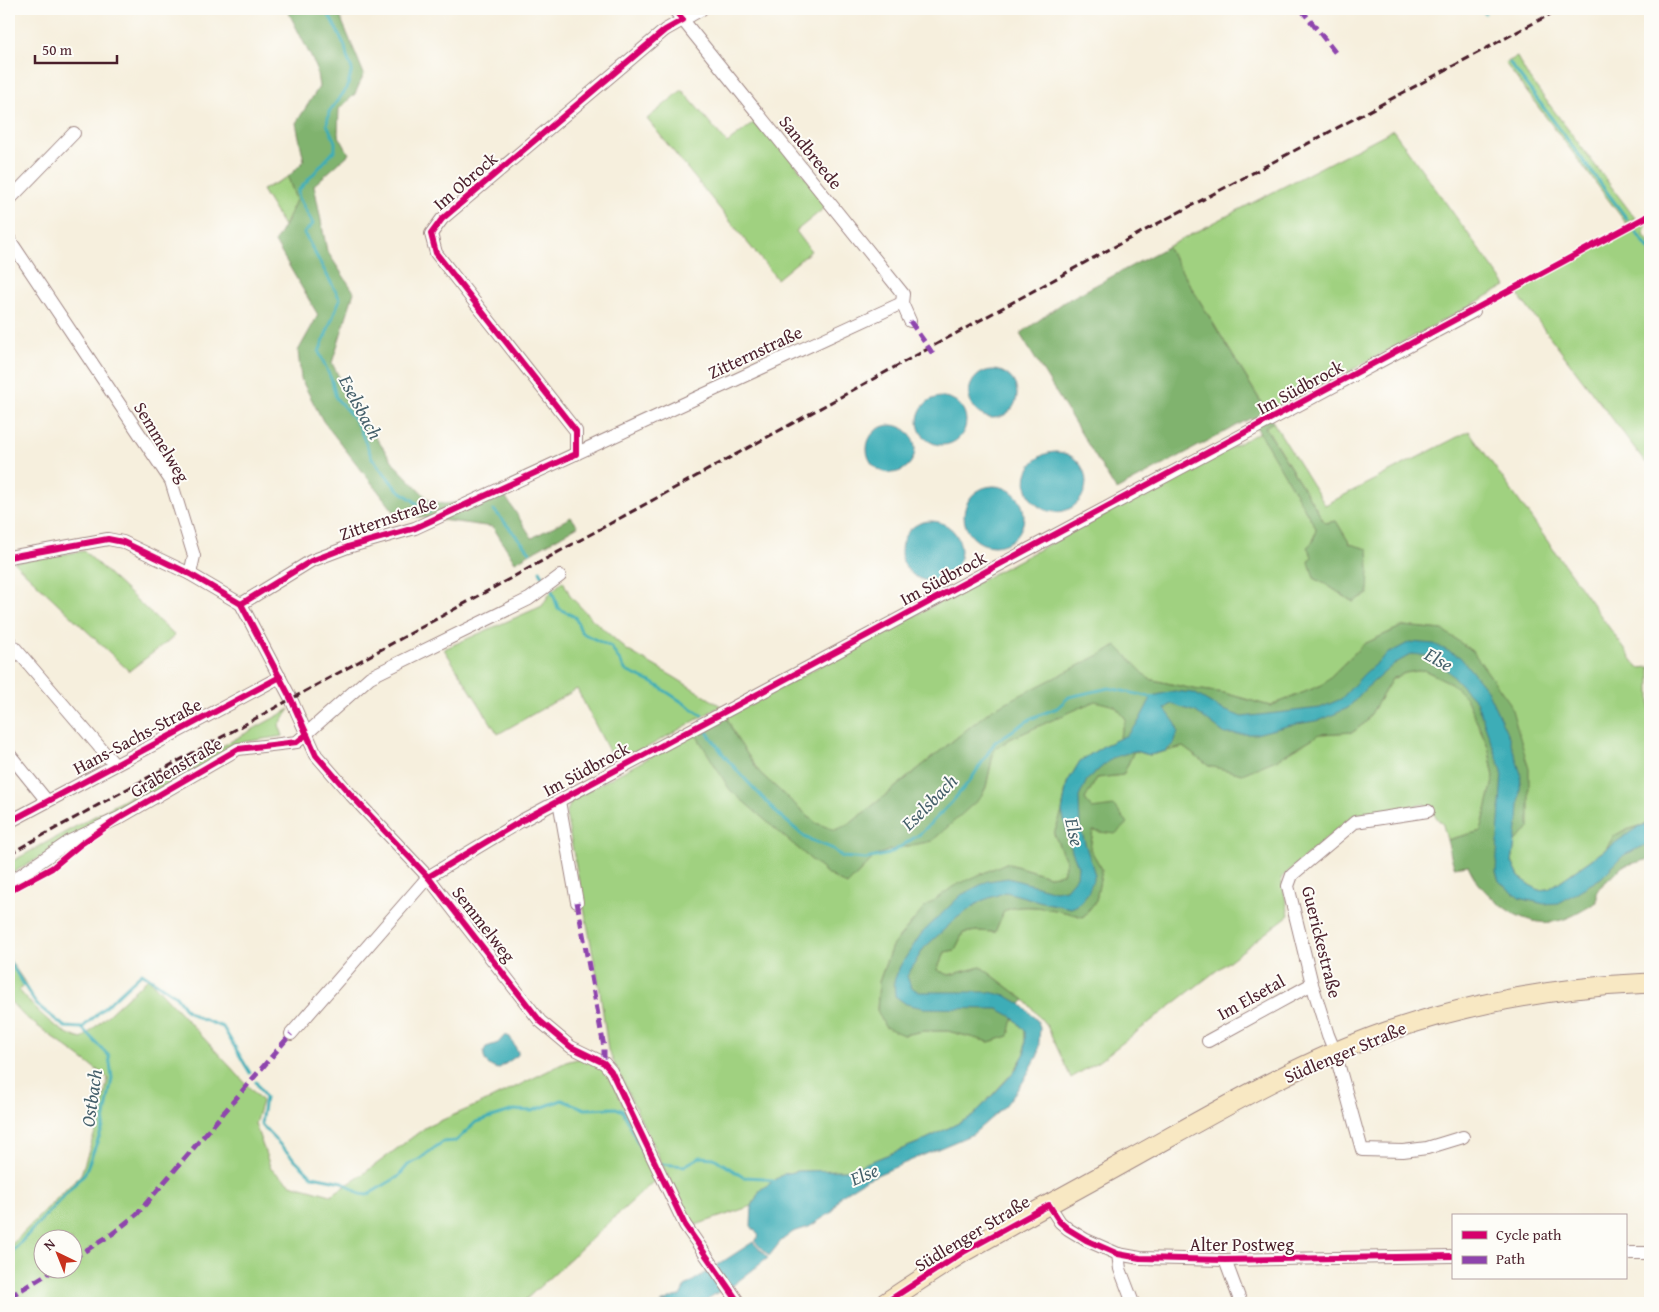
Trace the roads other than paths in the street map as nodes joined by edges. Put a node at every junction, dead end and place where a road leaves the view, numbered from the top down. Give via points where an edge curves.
1 (674, 9) edge
2 (702, 9) edge
3 (683, 20) junction
4 (74, 133) dead end
5 (9, 200) edge
6 (9, 239) edge
7 (902, 302) junction
8 (1474, 310) dead end
9 (910, 321) dead end
10 (576, 454) junction
11 (9, 557) edge
12 (190, 574) junction
13 (560, 576) dead end
14 (241, 604) junction
15 (9, 641) edge
16 (280, 677) junction
17 (308, 734) junction
18 (9, 754) edge
19 (114, 764) junction
20 (47, 801) junction
21 (559, 801) junction
22 (1428, 811) dead end
23 (9, 822) edge
24 (428, 877) junction
25 (9, 883) edge
26 (577, 902) dead end
27 (1650, 983) edge
28 (1312, 984) junction
29 (291, 1034) dead end
30 (1208, 1041) dead end
31 (1336, 1052) junction
32 (1462, 1137) dead end
33 (1048, 1205) junction
34 (1626, 1253) edge
35 (1650, 1253) edge
36 (1118, 1254) junction
37 (1452, 1256) edge
38 (1225, 1260) junction
39 (737, 1301) edge
40 (885, 1303) edge
41 (1133, 1303) edge
42 (1241, 1303) edge

1 - 3 street, Sandbreede
2 - 3 street, Im Obrock
3 - 7 street, Sandbreede via 903,294
3 - 10 street, Im Obrock via 666,30 442,218 431,234 436,253 576,431
4 - 5 street
6 - 12 street, Semmelweg via 170,481 194,556
7 - 9 street, Sandbreede
7 - 10 street, Zitternstraße
8 - 21 street, Im Südbrock
10 - 14 street, Zitternstraße via 415,528 311,561
11 - 12 street via 108,539 123,542
12 - 14 street
13 - 17 street, Grabenstraße via 529,599 370,677
14 - 16 street, Semmelweg
15 - 19 street
16 - 17 street, Semmelweg
16 - 19 street, Hans-Sachs-Straße
17 - 24 street, Semmelweg via 316,755
17 - 25 street, Grabenstraße via 297,742 238,749 119,818 70,841
18 - 20 street
19 - 20 street, Hans-Sachs-Straße
20 - 23 street, Hans-Sachs-Straße
21 - 24 street, Im Südbrock
21 - 26 street, Im Südbrock
22 - 28 street, Guerickestraße via 1354,822 1292,875 1288,886
24 - 29 street, Im Südbrock
24 - 39 street, Semmelweg via 540,1021 571,1047 604,1063 612,1071 685,1225
27 - 31 main road, Südlenger Straße via 1524,995 1385,1032
28 - 30 street, Im Elsetal
28 - 31 street, Guerickestraße
31 - 32 street, Guerickestraße via 1362,1150 1428,1148
31 - 33 main road, Südlenger Straße via 1258,1090
33 - 36 street, Alter Postweg via 1068,1229
33 - 40 main road, Südlenger Straße via 965,1251
34 - 35 street
36 - 38 street, Alter Postweg via 1140,1258
36 - 41 street
37 - 38 street, Alter Postweg
38 - 42 street

